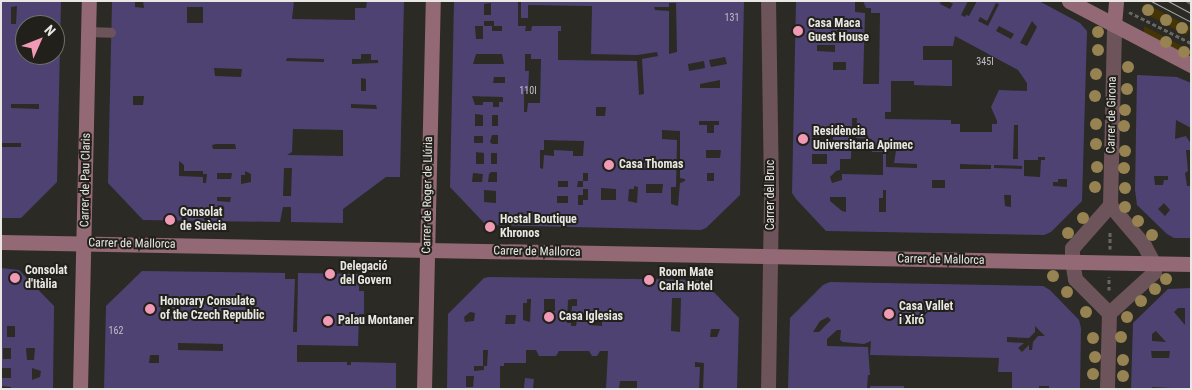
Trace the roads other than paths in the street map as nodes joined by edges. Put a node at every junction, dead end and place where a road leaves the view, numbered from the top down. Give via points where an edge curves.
1 (89, 1) edge
2 (433, 1) edge
3 (768, 1) edge
4 (1069, 1) edge
5 (1116, 1) edge
6 (1114, 24) junction
7 (88, 32) junction
8 (111, 33) dead end
9 (1191, 65) edge
10 (1110, 204) junction
11 (1, 242) edge
12 (85, 243) junction
13 (427, 250) junction
14 (771, 257) junction
15 (1072, 261) junction
16 (1154, 264) junction
17 (1191, 264) edge
18 (1109, 313) junction
19 (80, 389) edge
20 (424, 389) edge
21 (768, 389) edge
22 (1107, 389) edge

1 - 7 main road, Carrer de Pau Claris
2 - 13 main road, Carrer de Roger de Llúria
3 - 14 street, Carrer del Bruc
4 - 6 main road
5 - 6 main road
6 - 9 main road
6 - 10 street, Carrer de Girona
7 - 8 lane
7 - 12 main road, Carrer de Pau Claris
10 - 15 street via 1072,248
10 - 16 street
11 - 12 main road, Carrer de Mallorca
12 - 13 main road, Carrer de Mallorca
12 - 19 main road, Carrer de Pau Claris
13 - 14 main road, Carrer de Mallorca
13 - 20 main road, Carrer de Roger de Llúria
14 - 15 main road, Carrer de Mallorca
14 - 21 street, Carrer del Bruc
15 - 16 main road, Carrer de Mallorca
15 - 18 street via 1076,280
16 - 17 main road, Carrer de Mallorca
16 - 18 street via 1151,277
18 - 22 street

